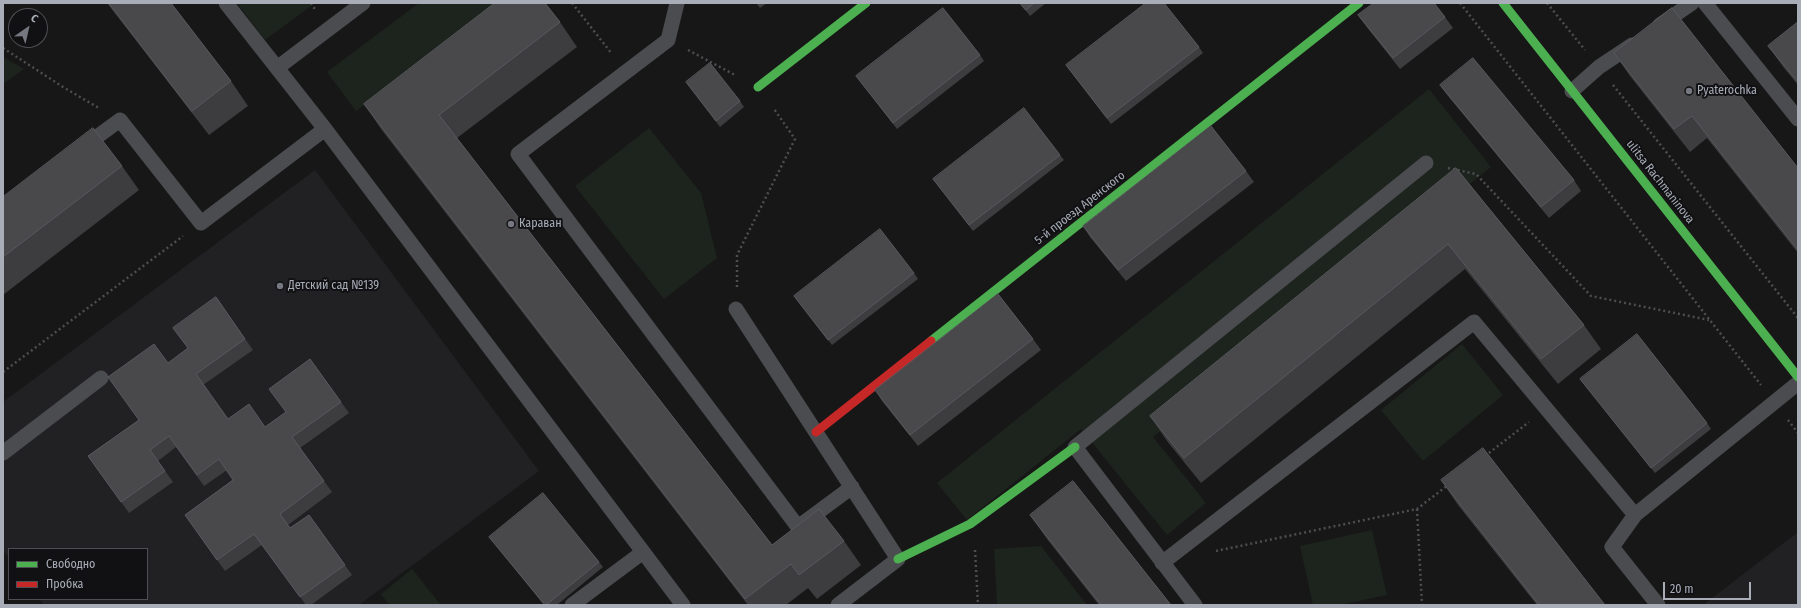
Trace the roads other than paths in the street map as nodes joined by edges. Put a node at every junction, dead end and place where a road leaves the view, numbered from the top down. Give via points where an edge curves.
1 (226, 3) edge
2 (363, 3) edge
3 (677, 3) edge
4 (866, 3) edge
5 (1359, 3) edge
6 (1692, 3) edge
7 (1705, 3) edge
8 (1506, 4) edge
9 (277, 68) junction
10 (758, 87) road end
11 (1572, 91) junction
12 (1798, 119) edge
13 (325, 129) junction
14 (71, 156) edge
15 (1426, 163) road end
16 (736, 309) road end
17 (1798, 377) edge
18 (101, 378) dead end
19 (1798, 383) edge
20 (816, 432) junction
21 (1075, 447) junction
22 (3, 453) edge
23 (852, 487) junction
24 (1635, 515) junction
25 (643, 552) junction
26 (898, 559) junction
27 (1162, 563) junction
28 (572, 605) edge
29 (683, 605) edge
30 (838, 605) edge
31 (1195, 605) edge
32 (1658, 605) edge

1 - 9 lane
2 - 9 lane
3 - 23 lane via 668,40 518,154 798,527
4 - 10 street
5 - 20 street, 5-й проезд Аренского
6 - 11 lane via 1599,67
7 - 12 lane
8 - 11 street, ulitsa Rachmaninova
9 - 13 lane
11 - 17 street, ulitsa Rachmaninova
13 - 14 lane via 201,223 120,120
13 - 25 lane
15 - 21 lane
16 - 20 lane
18 - 22 lane
19 - 24 lane
20 - 23 lane
21 - 26 street via 970,524
21 - 27 lane
23 - 26 lane
24 - 27 lane via 1474,322
24 - 32 lane via 1612,546
25 - 28 lane
25 - 29 lane
26 - 30 lane
27 - 31 lane

